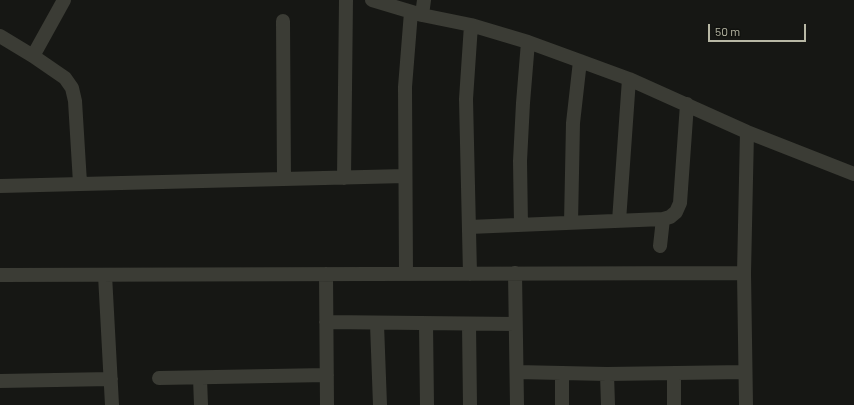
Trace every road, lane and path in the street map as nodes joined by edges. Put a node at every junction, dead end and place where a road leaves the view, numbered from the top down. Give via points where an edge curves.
1 (64, 0) edge
2 (346, 0) edge
3 (372, 0) edge
4 (424, 0) edge
5 (416, 13) junction
6 (283, 21) dead end
7 (471, 25) junction
8 (0, 36) edge
9 (528, 42) junction
10 (33, 56) junction
11 (580, 61) junction
12 (629, 79) junction
13 (687, 104) junction
14 (747, 132) junction
15 (854, 174) edge
16 (405, 176) junction
17 (344, 178) junction
18 (284, 179) junction
19 (80, 183) junction
20 (0, 186) edge
21 (662, 219) junction
22 (619, 221) junction
23 (571, 223) junction
24 (521, 225) junction
25 (469, 227) junction
26 (660, 246) dead end
27 (515, 273) junction
28 (744, 273) junction
29 (326, 274) junction
30 (406, 274) junction
31 (470, 274) junction
32 (0, 275) edge
33 (105, 275) junction
34 (326, 322) junction
35 (378, 324) junction
36 (426, 324) junction
37 (469, 324) junction
38 (515, 324) junction
39 (517, 372) junction
40 (745, 372) junction
41 (562, 374) junction
42 (607, 374) junction
43 (674, 374) junction
44 (326, 376) junction
45 (159, 378) dead end
46 (200, 378) junction
47 (111, 379) junction
48 (0, 381) edge
49 (112, 405) edge
50 (201, 405) edge
51 (327, 405) edge
52 (380, 405) edge
53 (427, 405) edge
54 (470, 405) edge
55 (517, 405) edge
56 (562, 405) edge
57 (608, 405) edge
58 (674, 405) edge
59 (746, 405) edge

1 - 10 street
2 - 17 street
3 - 5 street
4 - 5 street
5 - 7 street
5 - 16 street via 405,87
6 - 18 street
7 - 9 street
7 - 25 street via 466,99
8 - 10 street
9 - 11 street
9 - 24 street via 520,161
10 - 19 street via 65,78 72,88
11 - 12 street
11 - 23 street via 573,124
12 - 13 street
12 - 22 street
13 - 14 street
13 - 21 street via 680,203 676,212
14 - 15 street
14 - 28 street
16 - 17 street
16 - 30 street
17 - 18 street
18 - 19 street
19 - 20 street
21 - 22 street
21 - 26 street
22 - 23 street
23 - 24 street
24 - 25 street
25 - 31 street
27 - 28 street
27 - 31 street
27 - 38 street
28 - 40 street
29 - 30 street
29 - 33 street
29 - 34 street
30 - 31 street
32 - 33 street
33 - 47 street
34 - 35 street
34 - 44 street
35 - 36 street
35 - 52 street
36 - 37 street
36 - 53 street
37 - 38 street
37 - 54 street
38 - 39 street
39 - 41 street
39 - 55 street
40 - 43 street
40 - 59 street
41 - 42 street
41 - 56 street
42 - 43 street
42 - 57 street
43 - 58 street
44 - 46 street
44 - 51 street
45 - 46 street
46 - 50 street
47 - 48 street
47 - 49 street

